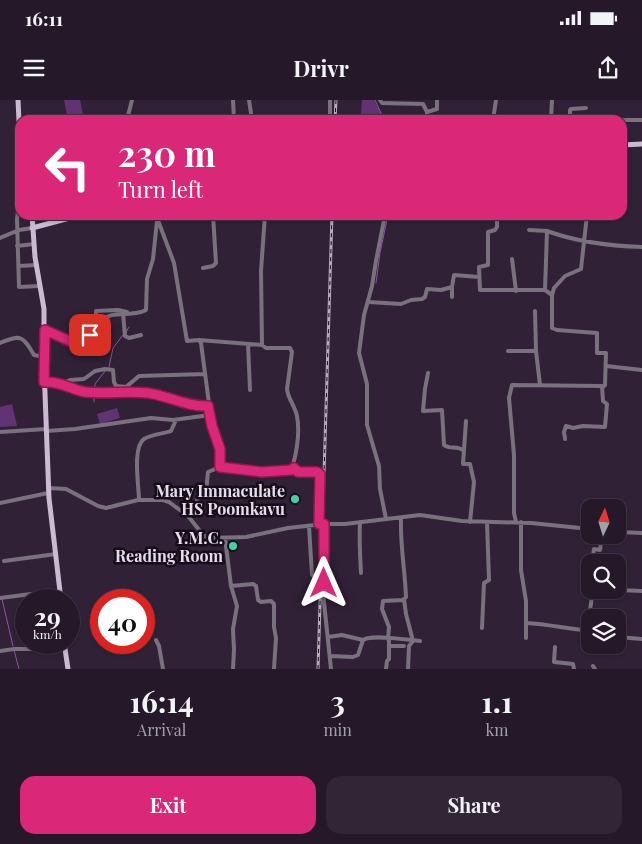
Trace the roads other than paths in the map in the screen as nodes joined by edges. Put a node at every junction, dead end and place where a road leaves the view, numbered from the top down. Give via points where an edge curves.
1 (18, 100) edge
2 (132, 100) edge
3 (233, 100) edge
4 (249, 100) edge
5 (330, 100) edge
6 (380, 100) edge
7 (437, 100) edge
8 (496, 100) edge
9 (552, 100) edge
10 (586, 108) dead end
11 (427, 112) joint
12 (19, 115) edge
13 (128, 115) edge
14 (234, 115) edge
15 (251, 115) edge
16 (330, 115) edge
17 (493, 115) edge
18 (551, 115) edge
19 (570, 115) edge
20 (627, 120) edge
21 (642, 120) edge
22 (642, 144) edge
23 (627, 145) edge
24 (18, 220) edge
25 (32, 220) edge
26 (63, 220) edge
27 (156, 220) edge
28 (157, 220) edge
29 (213, 220) edge
30 (265, 220) edge
31 (384, 220) edge
32 (497, 220) edge
33 (587, 220) edge
34 (32, 228) junction
35 (17, 230) junction
36 (529, 230) dead end
37 (547, 231) junction
38 (0, 238) edge
39 (585, 240) junction
40 (34, 244) junction
41 (17, 246) junction
42 (642, 247) edge
43 (512, 259) dead end
44 (37, 264) junction
45 (18, 266) junction
46 (203, 268) dead end
47 (479, 277) junction
48 (39, 286) junction
49 (452, 287) junction
50 (516, 290) junction
51 (545, 290) junction
52 (552, 295) junction
53 (452, 297) dead end
54 (369, 302) junction
55 (535, 311) dead end
56 (123, 313) junction
57 (96, 325) junction
58 (45, 330) junction
59 (141, 335) dead end
60 (199, 340) junction
61 (0, 343) edge
62 (248, 344) junction
63 (262, 345) junction
64 (508, 351) dead end
65 (536, 351) junction
66 (44, 357) junction
67 (606, 366) junction
68 (642, 370) edge
69 (428, 373) dead end
70 (206, 374) junction
71 (44, 382) junction
72 (63, 384) junction
73 (540, 385) junction
74 (603, 387) junction
75 (250, 390) dead end
76 (208, 406) junction
77 (210, 416) junction
78 (176, 420) junction
79 (466, 421) dead end
80 (46, 430) junction
81 (0, 432) edge
82 (565, 439) dead end
83 (464, 451) junction
84 (220, 467) junction
85 (294, 468) junction
86 (48, 490) junction
87 (139, 500) junction
88 (0, 503) edge
89 (188, 516) junction
90 (401, 518) junction
91 (386, 519) junction
92 (360, 522) junction
93 (470, 522) junction
94 (487, 522) junction
95 (518, 522) junction
96 (319, 524) junction
97 (324, 524) junction
98 (309, 526) junction
99 (581, 528) edge
100 (626, 532) edge
101 (642, 533) edge
102 (225, 538) junction
103 (601, 544) edge
104 (56, 554) junction
105 (593, 554) edge
106 (4, 561) dead end
107 (312, 574) dead end
108 (362, 574) dead end
109 (231, 586) junction
110 (60, 589) edge
111 (626, 590) edge
112 (642, 591) edge
113 (15, 596) edge
114 (0, 598) edge
115 (404, 599) junction
116 (526, 623) junction
117 (482, 628) dead end
118 (581, 630) edge
119 (328, 637) junction
120 (526, 638) dead end
121 (388, 639) junction
122 (626, 639) edge
123 (156, 640) dead end
124 (363, 640) junction
125 (642, 640) edge
126 (413, 641) junction
127 (420, 641) dead end
128 (390, 646) junction
129 (404, 646) dead end
130 (555, 647) dead end
131 (15, 649) edge
132 (0, 651) edge
133 (66, 654) edge
134 (330, 656) junction
135 (68, 669) edge
136 (162, 669) edge
137 (233, 669) edge
138 (274, 669) edge
139 (331, 669) edge
140 (386, 669) edge
141 (408, 669) edge
142 (574, 669) edge

1 - 12 main road
2 - 13 street
3 - 14 street
4 - 15 street
5 - 16 street
6 - 11 street via 382,103 423,104
7 - 11 street via 437,109
8 - 17 street
9 - 18 street
10 - 19 street via 571,108
20 - 21 street
22 - 23 main road
24 - 35 street
25 - 34 main road
26 - 34 main road
27 - 56 street via 147,308 134,314
28 - 60 street via 174,263 187,341
29 - 46 street via 217,259 215,265
30 - 63 street via 261,271
31 - 54 street
32 - 47 street via 495,230 488,232 488,265 479,267
33 - 39 street
34 - 35 street
34 - 40 main road
35 - 38 street
35 - 41 street
36 - 37 street
37 - 39 street
37 - 51 street
39 - 42 street
39 - 52 street via 581,268 565,276
40 - 41 street
40 - 44 main road
41 - 45 street
43 - 50 street
44 - 45 street
44 - 48 main road
45 - 48 street via 19,287
47 - 49 street via 454,275
47 - 50 street via 480,290
48 - 58 main road
49 - 53 street
49 - 54 street via 427,289 422,299 401,304
50 - 51 street
51 - 52 street
52 - 67 street via 552,329 597,333 597,353 606,353
54 - 91 street via 359,353 367,384 367,425 379,466
55 - 65 street
56 - 57 street via 110,315
56 - 57 street via 96,310
56 - 59 street via 125,336
57 - 58 street via 88,339 80,342 66,340
58 - 66 main road
60 - 62 street
60 - 70 street
61 - 66 street via 23,338 34,354
62 - 63 street
62 - 75 street
63 - 85 street via 266,348 290,348 292,352 287,389 297,417
64 - 65 street
65 - 73 street
66 - 71 main road
67 - 68 street
67 - 74 street
69 - 83 street via 423,411 442,410 444,445
70 - 72 street via 140,376 126,387 116,386 113,370 104,369 84,379
70 - 76 street
71 - 72 street
71 - 80 main road
72 - 76 street via 91,392 145,393
73 - 74 street
73 - 95 street via 514,384 510,387 514,513
74 - 82 street via 603,401 607,404 605,427 566,426
76 - 77 street
77 - 78 street
77 - 84 street via 220,449
78 - 80 street via 151,418
78 - 87 street via 171,431 140,443 136,478
79 - 83 street
80 - 81 street
80 - 86 main road
83 - 93 street via 463,464 470,464 473,474
84 - 85 street via 262,472
84 - 89 street via 208,472 206,492 198,495 196,509
85 - 96 street via 298,472 320,474
86 - 87 street via 66,489 106,508
86 - 88 street
86 - 104 main road
87 - 89 street via 170,502
89 - 102 street via 204,536
90 - 91 street
90 - 93 street via 420,516
90 - 115 street
91 - 92 street
92 - 97 street
92 - 108 street
93 - 94 street
94 - 95 street
94 - 117 street via 489,580 484,583
95 - 99 street
95 - 116 street
96 - 97 street
96 - 98 street
97 - 119 street via 323,593
98 - 102 street
98 - 107 street
100 - 101 street
102 - 109 street
103 - 105 street via 600,550 594,549
104 - 106 street
104 - 110 main road
109 - 137 street via 237,606 233,629
109 - 138 street via 254,584 258,600 274,604
111 - 112 street
113 - 114 street
115 - 121 street via 383,601 382,609 389,627
115 - 126 street
116 - 118 street
116 - 120 street
119 - 124 street via 342,635
119 - 134 street
121 - 124 street
121 - 126 street
121 - 128 street
122 - 125 street
123 - 136 street
124 - 134 street via 358,655 354,657
126 - 127 street
126 - 141 street via 409,646
128 - 129 street
128 - 140 street
130 - 142 street via 554,662 573,664
131 - 132 street
133 - 135 main road
134 - 139 street

